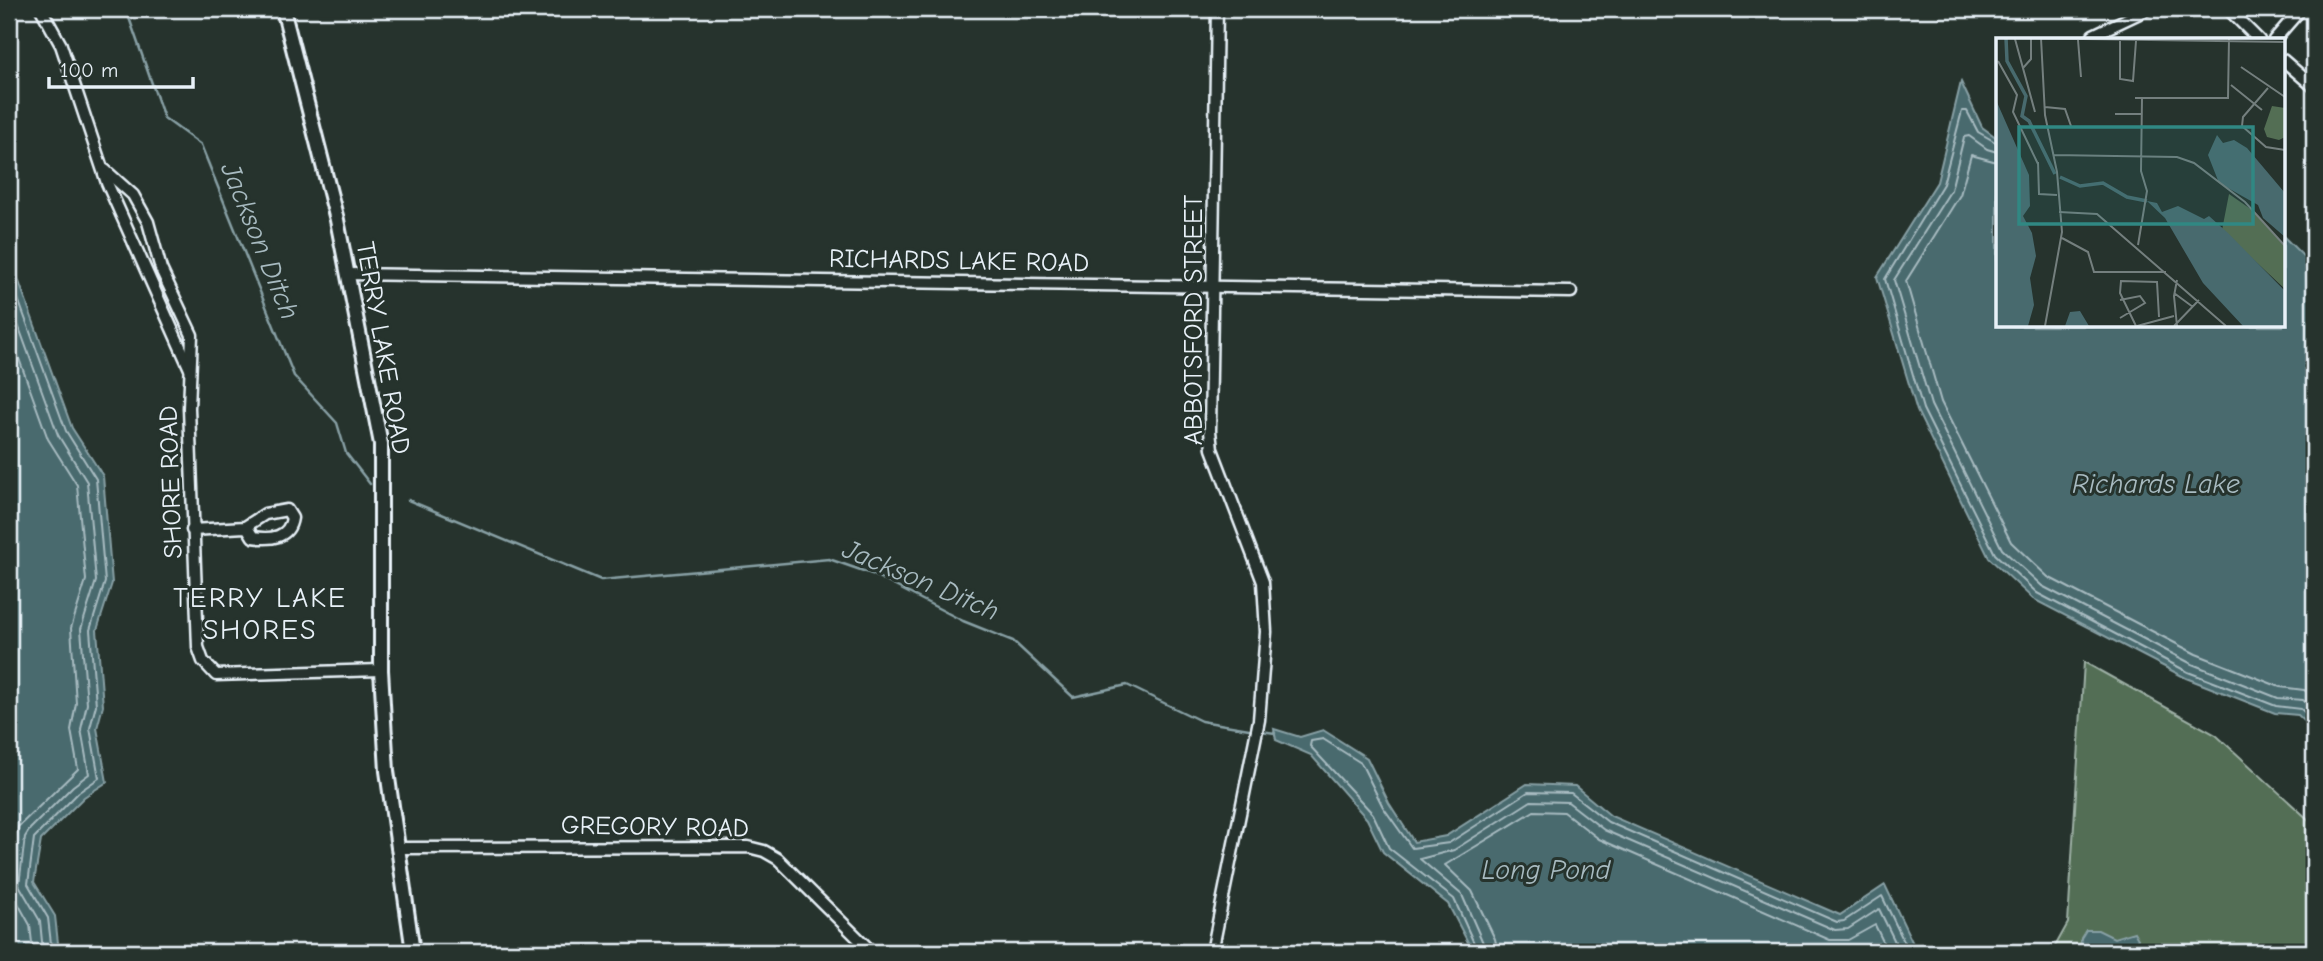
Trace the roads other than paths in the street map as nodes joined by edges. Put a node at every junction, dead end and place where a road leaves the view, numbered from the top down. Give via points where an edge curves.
1 (41, 9) edge
2 (283, 9) edge
3 (1217, 9) edge
4 (2148, 9) edge
5 (2228, 9) edge
6 (2301, 9) edge
7 (2094, 35) dead end
8 (2257, 38) edge
9 (2276, 38) edge
10 (2284, 61) edge
11 (2314, 87) edge
12 (105, 170) junction
13 (347, 274) junction
14 (1214, 286) junction
15 (1571, 292) dead end
16 (190, 369) junction
17 (245, 527) junction
18 (192, 530) junction
19 (381, 670) junction
20 (397, 848) junction
21 (413, 952) edge
22 (872, 952) edge
23 (1212, 952) edge

1 - 12 street, SHORE ROAD via 61,44
2 - 13 main road, TERRY LAKE ROAD
3 - 14 street, ABBOTSFORD STREET
4 - 7 street
5 - 8 street
6 - 9 street
10 - 11 street
12 - 16 street, SHORE ROAD
12 - 16 street, SHORE ROAD via 133,195 148,222 161,269 192,335
13 - 14 street, RICHARDS LAKE ROAD
13 - 19 main road, TERRY LAKE ROAD via 381,444
14 - 15 street, RICHARDS LAKE ROAD
14 - 23 street, ABBOTSFORD STREET via 1212,449 1264,582 1266,632 1259,720
16 - 18 street, SHORE ROAD
17 - 17 street via 277,509 287,510 292,518 281,536 268,540 253,537
17 - 18 street
18 - 19 street, SHORE ROAD via 198,647 216,675
19 - 20 main road, TERRY LAKE ROAD
20 - 21 main road, TERRY LAKE ROAD
20 - 22 street, GREGORY ROAD via 748,847 778,859

